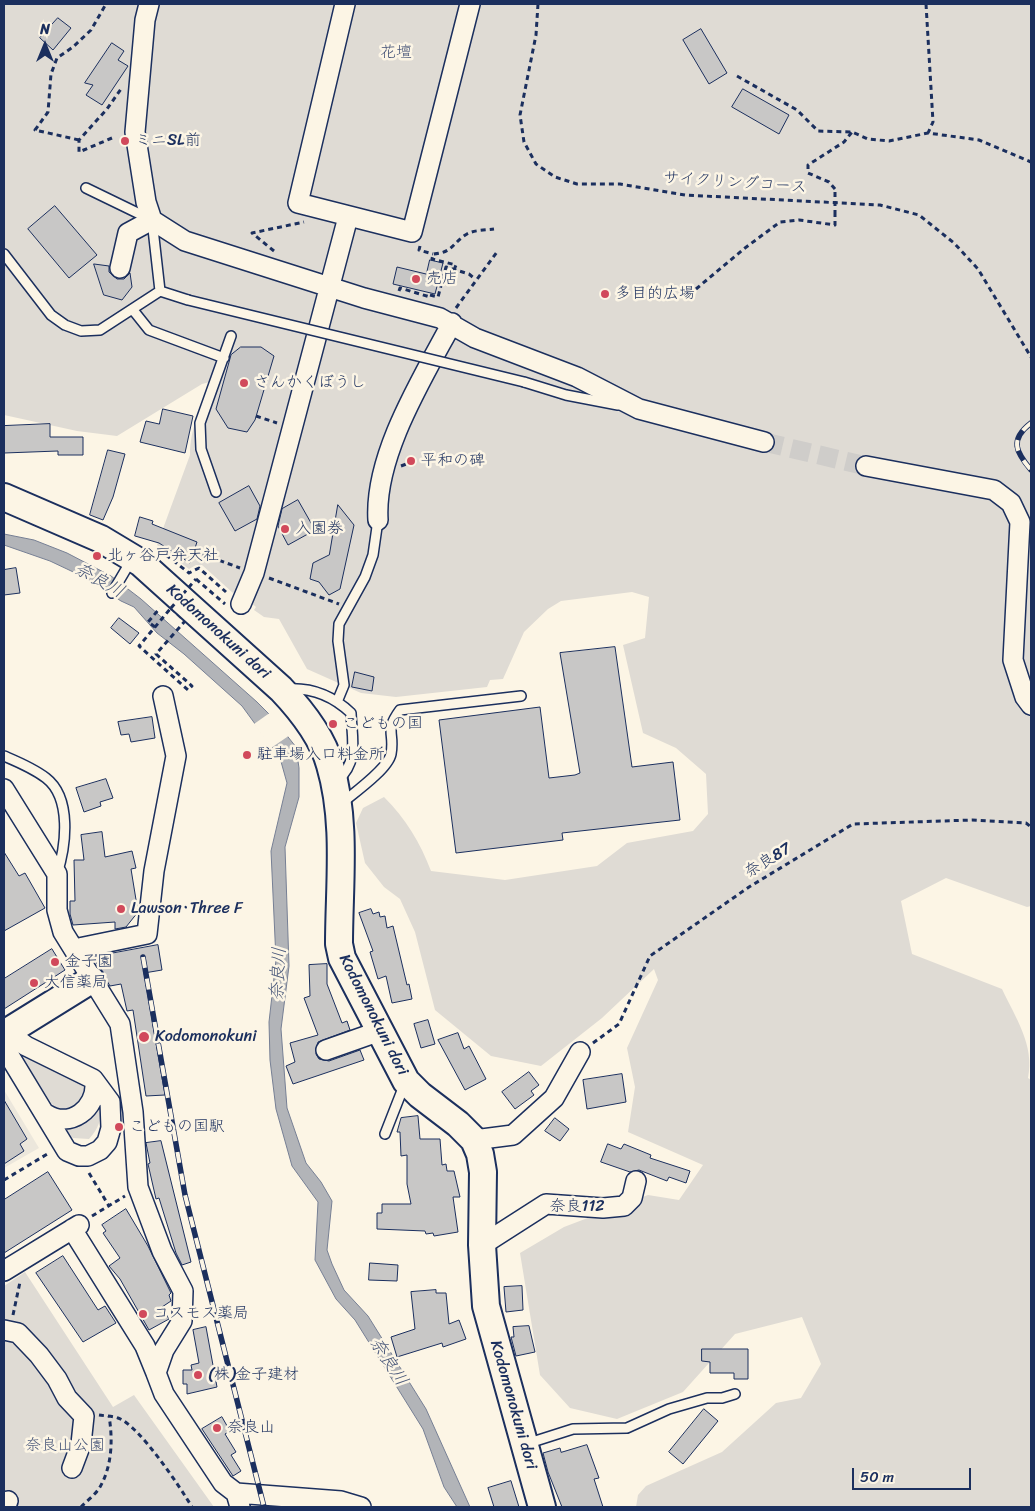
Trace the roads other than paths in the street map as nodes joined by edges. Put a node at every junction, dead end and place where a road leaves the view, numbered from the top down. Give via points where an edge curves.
1 (149, 4) edge
2 (345, 4) edge
3 (470, 4) edge
4 (86, 188) dead end
5 (348, 217) junction
6 (152, 220) junction
7 (4, 254) edge
8 (120, 268) dead end
9 (330, 287) junction
10 (160, 291) junction
11 (133, 310) junction
12 (452, 323) junction
13 (231, 336) dead end
14 (224, 358) junction
15 (639, 409) junction
16 (764, 442) tunnel mouth
17 (866, 466) tunnel mouth
18 (216, 492) dead end
19 (4, 497) edge
20 (378, 520) joint
21 (1026, 530) edge
22 (128, 567) junction
23 (112, 594) dead end
24 (233, 604) road end
25 (281, 689) junction
26 (163, 696) dead end
27 (521, 696) dead end
28 (337, 702) junction
29 (1031, 705) edge
30 (4, 756) edge
31 (4, 788) edge
32 (336, 795) junction
33 (57, 874) junction
34 (80, 948) junction
35 (91, 980) junction
36 (380, 1031) junction
37 (5, 1038) edge
38 (326, 1050) dead end
39 (580, 1052) road end
40 (406, 1080) junction
41 (95, 1082) junction
42 (46, 1114) junction
43 (385, 1134) dead end
44 (474, 1140) junction
45 (636, 1181) dead end
46 (482, 1245) junction
47 (4, 1271) edge
48 (8, 1324) edge
49 (156, 1373) junction
50 (735, 1394) dead end
51 (524, 1445) junction
52 (72, 1468) dead end
53 (238, 1500) edge
54 (361, 1507) edge
55 (542, 1507) edge

1 - 6 street via 135,132
2 - 5 street via 298,203
3 - 5 street via 412,232
4 - 6 lane
5 - 9 street
6 - 8 street via 128,232
6 - 9 street via 185,241
6 - 10 lane
7 - 11 lane via 51,315 65,326 81,331 100,330
9 - 12 street
9 - 24 street via 254,573
10 - 11 lane
10 - 15 lane, bridge via 566,395
11 - 14 lane via 149,330
12 - 15 street via 476,338 577,377
12 - 20 street via 398,428 376,500
13 - 14 lane
14 - 18 lane via 200,423 201,449
15 - 16 street
17 - 21 street via 994,490 1011,503
19 - 22 main road, Kodomonokuni dori via 101,540
20 - 28 lane via 373,554 365,576 339,624 344,685
21 - 29 street via 1013,660
22 - 23 lane
22 - 25 main road, Kodomonokuni dori
25 - 28 lane via 319,692
25 - 32 main road, Kodomonokuni dori via 300,710 322,746
26 - 34 street via 176,756 154,871 147,934
27 - 32 lane via 400,710 391,723 391,756 376,775
28 - 32 lane via 352,714 353,760
30 - 33 lane via 47,779 58,792 63,810 63,855
31 - 33 street
32 - 36 main road, Kodomonokuni dori via 340,844 339,944 342,958
33 - 34 street via 57,910 62,932
34 - 35 street
35 - 37 main road
35 - 49 street via 120,1024 133,1112 138,1187 162,1251 183,1291 182,1321 164,1350
36 - 38 street
36 - 40 main road, Kodomonokuni dori
37 - 41 street
37 - 42 street
39 - 44 street via 554,1098 513,1135
40 - 43 lane
40 - 44 main road, Kodomonokuni dori
41 - 42 street via 94,1098 83,1113 62,1120
41 - 42 street via 110,1102 111,1128 107,1142 100,1150 88,1156 67,1151
44 - 46 main road, Kodomonokuni dori via 483,1172
45 - 46 street, 奈良112 via 632,1198 624,1206 602,1208 546,1204
46 - 51 main road, Kodomonokuni dori via 486,1306
47 - 49 street via 75,1227 145,1346
48 - 52 street via 38,1355 57,1378 67,1398 84,1416 81,1444
49 - 53 street via 164,1394 223,1483
50 - 51 lane via 669,1409 627,1428 573,1429
51 - 55 main road, Kodomonokuni dori
53 - 54 street via 341,1501

